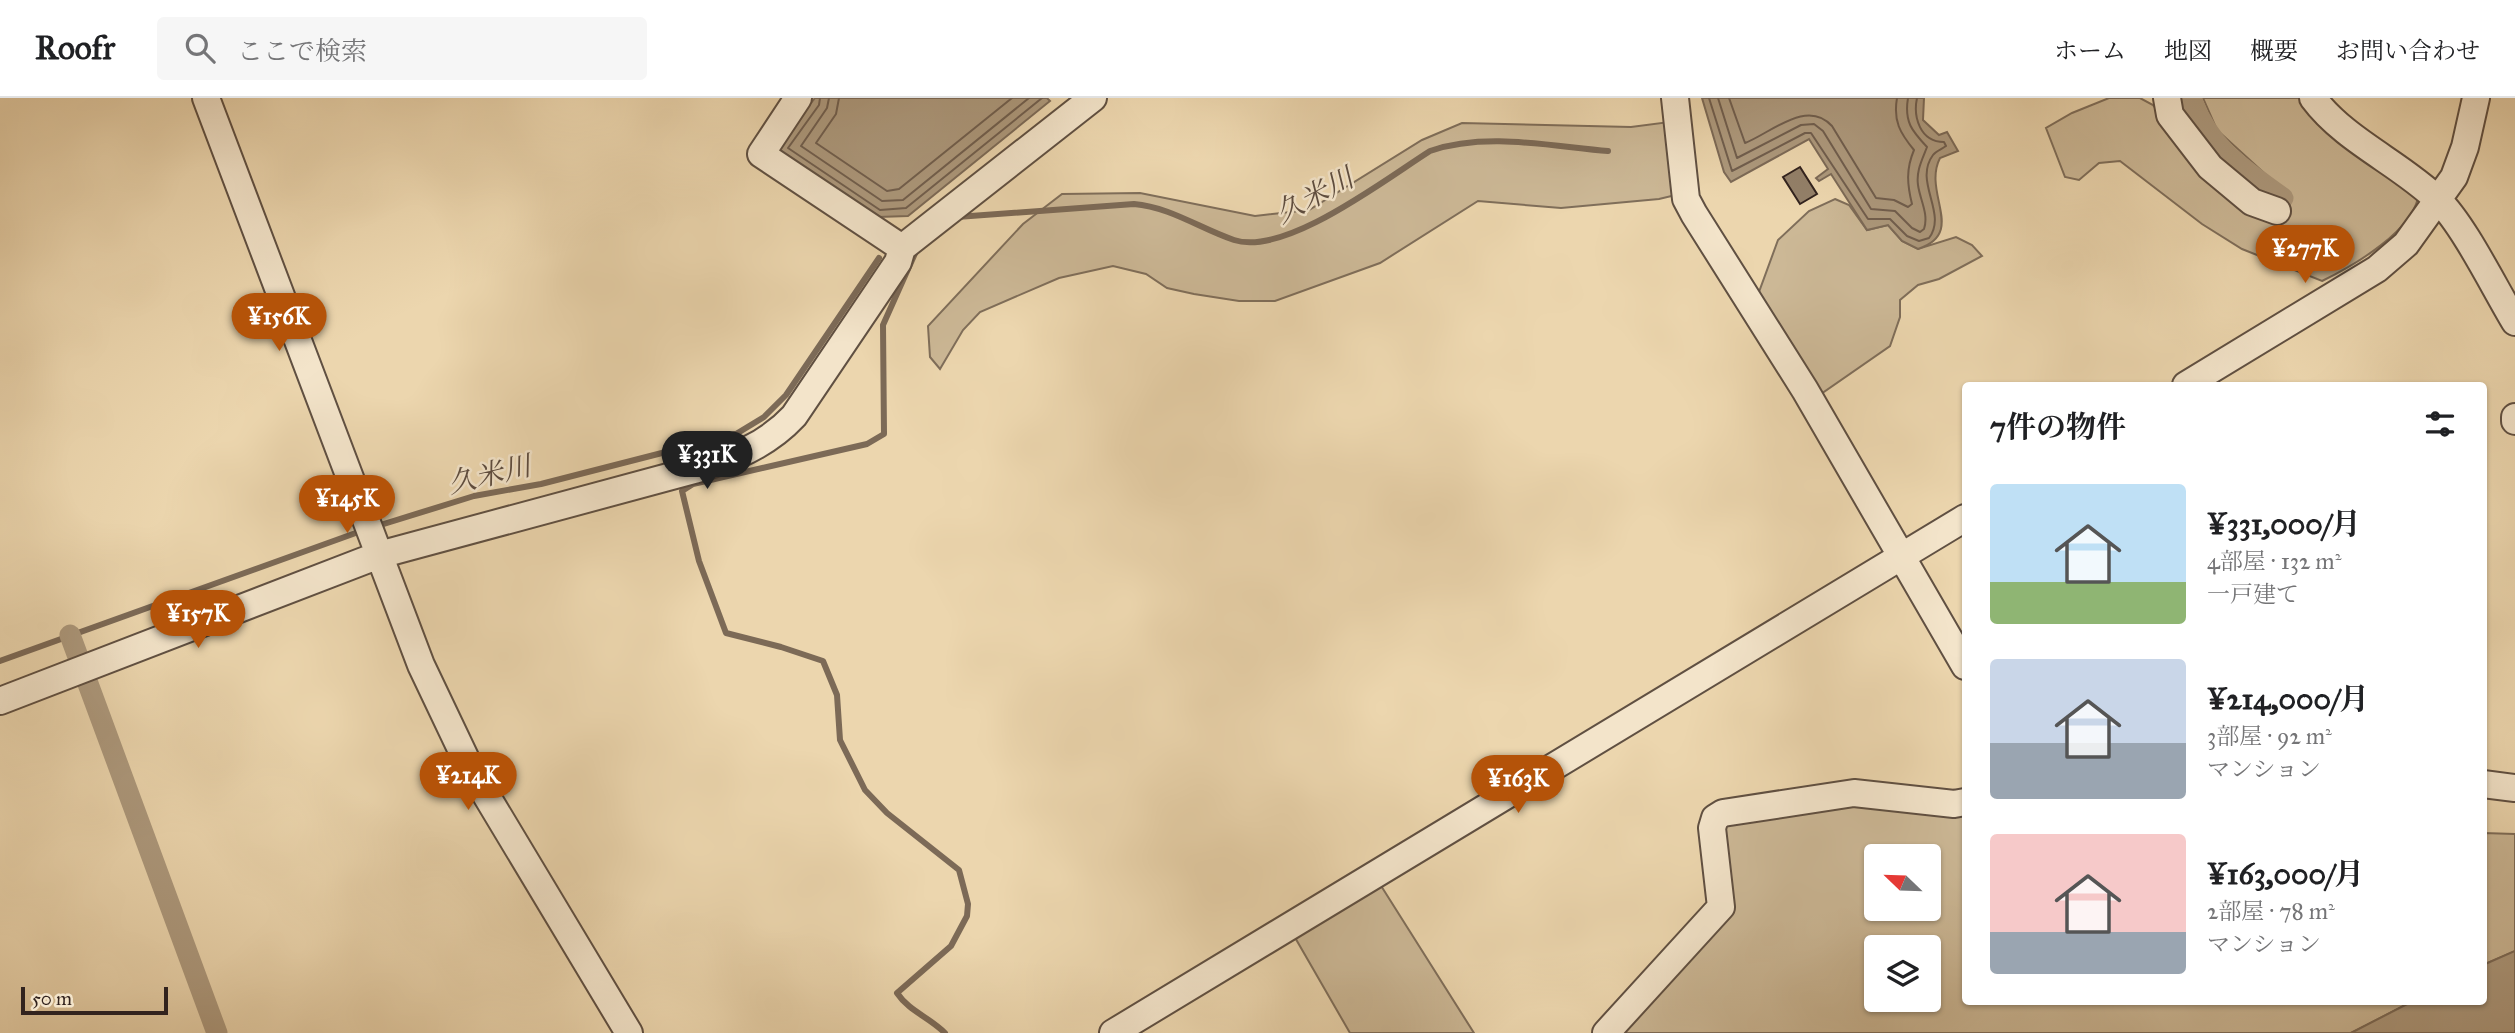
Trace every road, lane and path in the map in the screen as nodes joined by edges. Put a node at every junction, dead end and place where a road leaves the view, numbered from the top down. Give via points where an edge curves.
1 (206, 98) edge
2 (798, 98) edge
3 (1093, 98) edge
4 (1675, 98) edge
5 (2167, 98) edge
6 (2313, 98) edge
7 (2476, 98) edge
8 (2439, 200) junction
9 (2277, 211) dead end
10 (902, 248) junction
11 (2515, 322) edge
12 (2191, 382) edge
13 (1962, 520) edge
14 (378, 553) junction
15 (1900, 557) junction
16 (1962, 661) edge
17 (0, 701) edge
18 (2487, 784) edge
19 (2515, 788) edge
20 (1962, 803) edge
21 (629, 1033) edge
22 (1113, 1033) edge
23 (1606, 1033) edge

1 - 14 street
2 - 10 street via 761,154
3 - 10 street
4 - 15 street via 1686,199 1693,214 1805,390
5 - 9 street via 2170,115 2210,167 2252,202
6 - 8 street via 2334,121
7 - 8 street via 2465,147
8 - 11 street
8 - 12 street via 2406,244 2377,269
10 - 14 street via 898,262 794,416 761,444 694,470
13 - 15 street
14 - 17 street
14 - 21 street via 421,665 471,770
15 - 16 street
15 - 22 street
18 - 19 street
20 - 23 street via 1854,793 1723,813 1715,818 1712,828 1721,907

